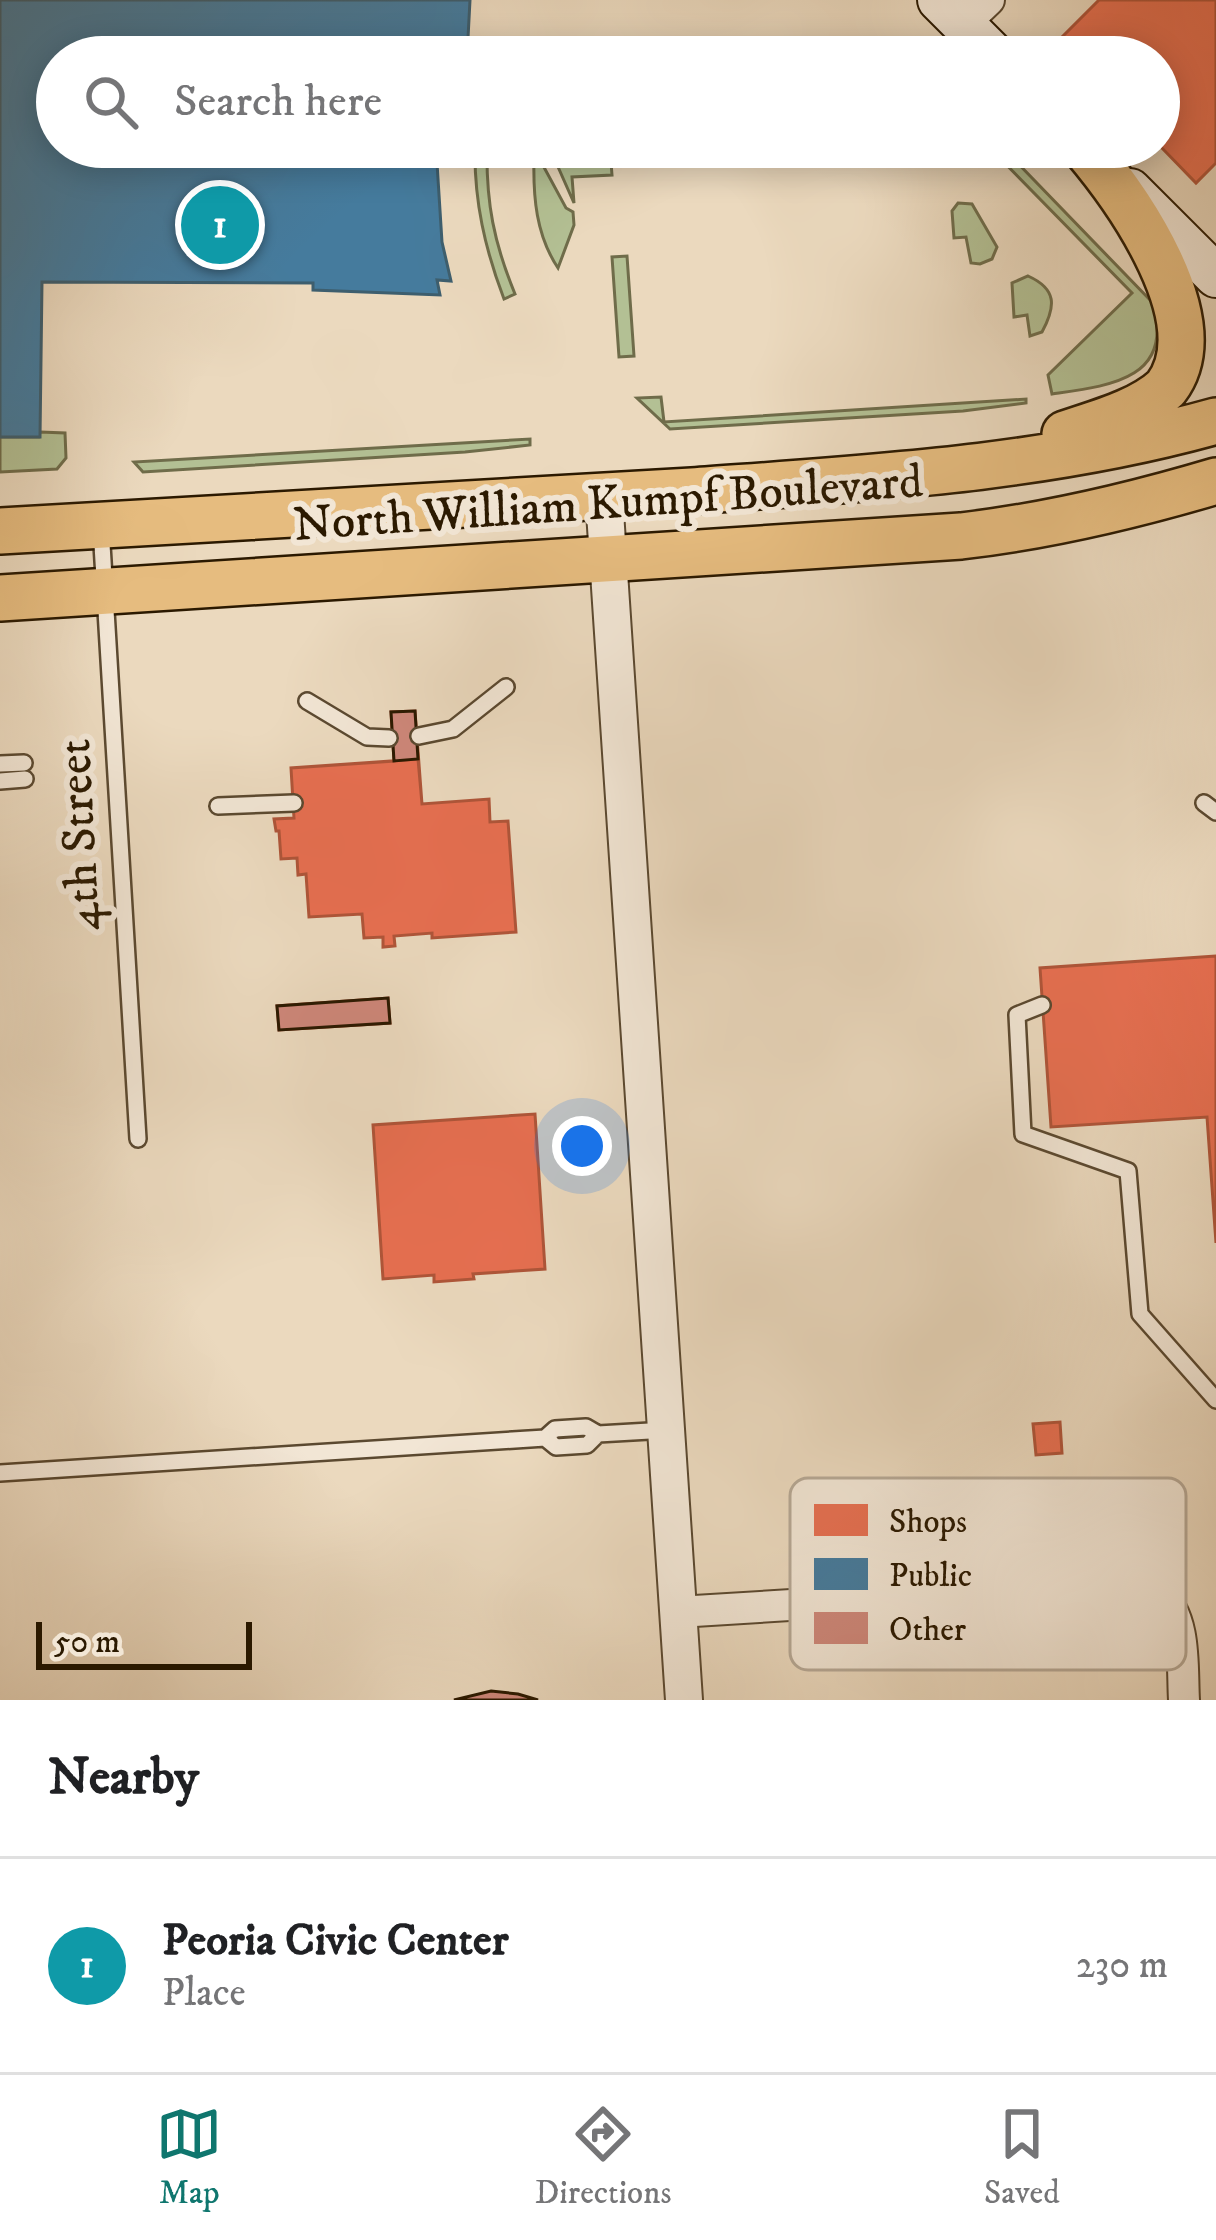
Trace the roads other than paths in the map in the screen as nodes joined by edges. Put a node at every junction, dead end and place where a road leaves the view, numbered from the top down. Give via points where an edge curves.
1 (964, 8) edge
2 (982, 36) edge
3 (1101, 168) edge
4 (1106, 168) edge
5 (1216, 276) edge
6 (1216, 422) edge
7 (1216, 481) edge
8 (766, 485) junction
9 (1216, 496) edge
10 (604, 497) junction
11 (101, 526) junction
12 (0, 531) edge
13 (881, 543) junction
14 (608, 560) junction
15 (104, 591) junction
16 (0, 598) edge
17 (506, 686) dead end
18 (307, 701) dead end
19 (418, 736) dead end
20 (389, 738) dead end
21 (0, 764) edge
22 (0, 781) edge
23 (294, 803) dead end
24 (218, 806) dead end
25 (1042, 1005) dead end
26 (138, 1139) dead end
27 (1216, 1400) edge
28 (667, 1430) junction
29 (0, 1474) edge
30 (790, 1605) edge
31 (678, 1612) junction
32 (1182, 1670) edge
33 (684, 1700) edge
34 (1184, 1700) edge

1 - 2 main road
3 - 8 main road via 1184,298 1188,346 1165,389 1038,441
4 - 5 main road
6 - 8 main road, North William Kumpf Boulevard via 1041,460
7 - 13 main road, North William Kumpf Boulevard via 1066,520
8 - 10 main road, North William Kumpf Boulevard
9 - 13 main road via 998,537
10 - 11 main road, North William Kumpf Boulevard
10 - 14 street
11 - 12 main road, North William Kumpf Boulevard
11 - 15 lane, 4th Street
13 - 14 main road, North William Kumpf Boulevard
14 - 15 main road, North William Kumpf Boulevard
14 - 28 street
15 - 16 main road, North William Kumpf Boulevard
15 - 26 lane, 4th Street
17 - 19 lane via 453,729
18 - 20 lane via 367,737
21 - 22 lane via 24,771
23 - 24 lane
25 - 27 lane via 1017,1015 1023,1134 1128,1172 1140,1314
28 - 29 lane via 598,1434 587,1445 556,1447 545,1438
28 - 31 street
30 - 31 street
31 - 33 street
32 - 34 street

